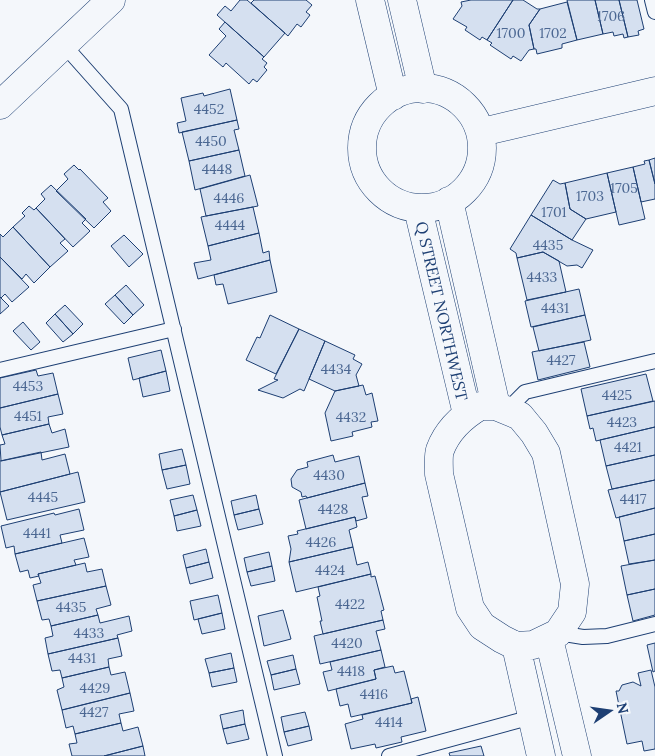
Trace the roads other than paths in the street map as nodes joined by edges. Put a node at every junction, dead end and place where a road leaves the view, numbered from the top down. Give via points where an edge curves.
1 (112, 0) edge
2 (370, 0) edge
3 (402, 0) edge
4 (652, 0) edge
5 (655, 12) edge
6 (64, 45) junction
7 (423, 89) junction
8 (655, 92) edge
9 (393, 96) junction
10 (0, 105) edge
11 (482, 132) junction
12 (449, 201) junction
13 (418, 209) junction
14 (174, 329) junction
15 (655, 361) edge
16 (0, 370) edge
17 (502, 408) junction
18 (466, 414) junction
19 (655, 624) edge
20 (554, 636) junction
21 (516, 646) junction
22 (532, 717) junction
23 (275, 756) edge
24 (389, 756) edge
25 (541, 756) edge
26 (577, 756) edge

1 - 6 street
2 - 9 street
3 - 7 street
4 - 5 lane
6 - 10 street
6 - 14 lane via 121,109
7 - 9 street, Q STREET NORTHWEST via 402,90
7 - 11 street, Q STREET NORTHWEST via 435,88 464,104
8 - 11 street
9 - 13 street, Q STREET NORTHWEST via 377,107 363,132 362,162 376,188 400,206
11 - 12 street, Q STREET NORTHWEST via 481,167 468,189
12 - 13 street, Q STREET NORTHWEST
12 - 17 street, Q STREET NORTHWEST
13 - 18 street, Q STREET NORTHWEST
14 - 16 lane
14 - 23 lane
15 - 17 lane via 525,392
17 - 18 street, Q STREET NORTHWEST via 480,406
17 - 20 street via 520,416 546,453 575,584 572,612
18 - 21 street, Q STREET NORTHWEST via 452,429 440,451 439,474 470,608 482,626
19 - 20 lane via 607,636
20 - 21 street via 533,645
20 - 26 street
21 - 22 street
22 - 24 lane
22 - 25 street

